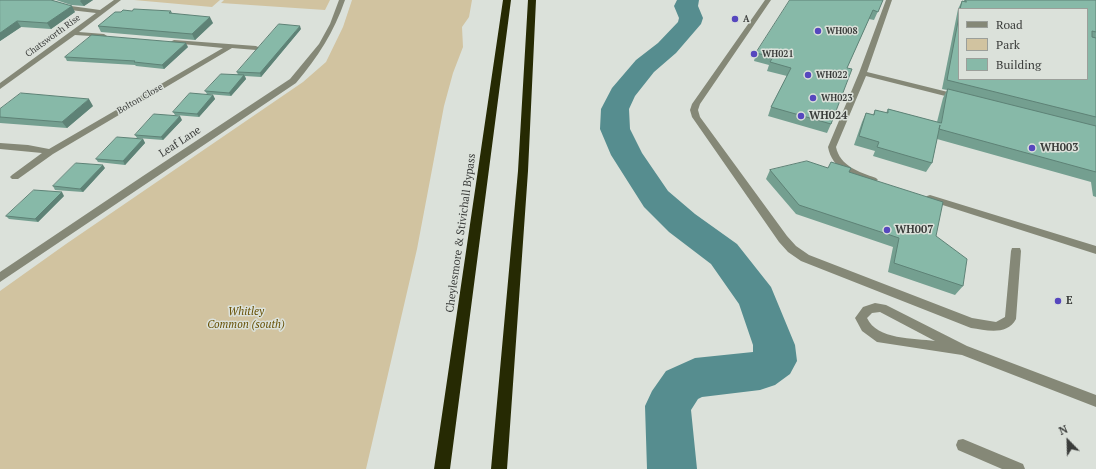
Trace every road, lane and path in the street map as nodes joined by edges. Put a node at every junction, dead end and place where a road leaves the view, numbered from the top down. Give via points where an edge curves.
1 (45, 0) edge
2 (118, 0) edge
3 (342, 0) edge
4 (498, 0) edge
5 (507, 0) edge
6 (532, 0) edge
7 (768, 0) edge
8 (889, 0) edge
9 (101, 12) junction
10 (72, 33) junction
11 (111, 36) edge
12 (164, 41) edge
13 (230, 47) junction
14 (256, 48) edge
15 (500, 50) junction
16 (863, 73) junction
17 (0, 87) edge
18 (968, 100) edge
19 (0, 146) edge
20 (50, 152) junction
21 (15, 177) dead end
22 (882, 183) edge
23 (919, 195) edge
24 (1096, 250) edge
25 (1016, 251) dead end
26 (0, 278) edge
27 (963, 350) junction
28 (1096, 401) edge
29 (963, 445) dead end
30 (442, 469) edge
31 (499, 469) edge
32 (1018, 469) edge

1 - 9 street via 75,9
2 - 9 street, Chatsworth Rise
3 - 26 street, Leaf Lane via 327,40 293,81
4 - 15 highway
5 - 15 highway, Cheylesmore & Stivichall Bypass
6 - 31 highway via 523,171
7 - 25 street via 694,110 700,124 792,249 805,258 971,323 997,327 1010,319
8 - 16 street
9 - 10 street, Chatsworth Rise
10 - 11 street
10 - 17 street, Chatsworth Rise
12 - 13 street
13 - 14 street
13 - 20 street, Bolton Close
15 - 30 highway, Cheylesmore & Stivichall Bypass
16 - 18 street
16 - 22 street via 833,142 832,152 850,171
19 - 20 street
20 - 21 street, Bolton Close
23 - 24 street
27 - 27 street via 881,339 870,333 861,318 864,311 871,307 882,308
27 - 28 street
29 - 32 street

